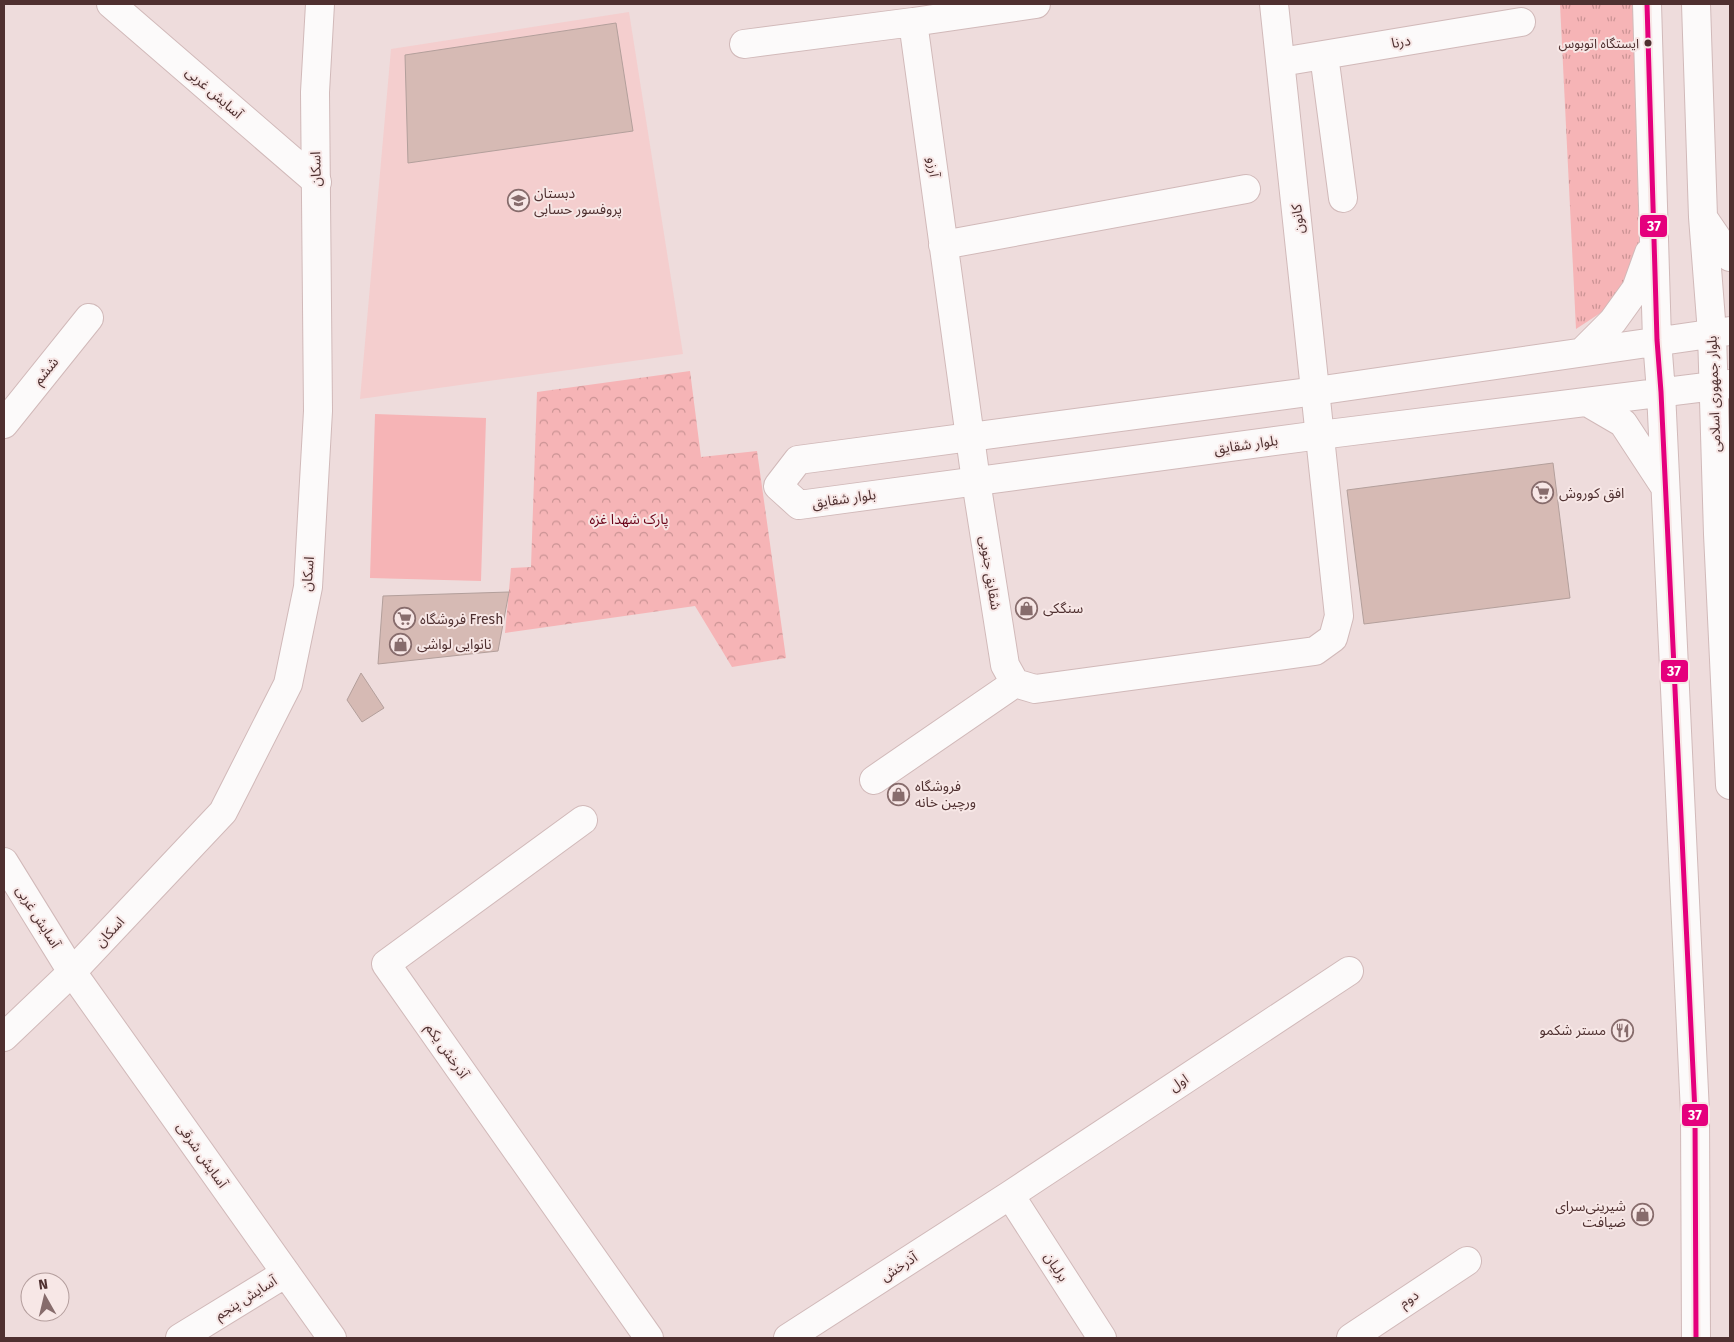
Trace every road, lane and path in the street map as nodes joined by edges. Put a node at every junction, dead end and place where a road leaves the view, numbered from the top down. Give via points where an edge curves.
1 (111, 4) edge
2 (320, 4) edge
3 (1036, 4) edge
4 (1274, 4) edge
5 (1647, 4) edge
6 (1696, 4) edge
7 (913, 22) junction
8 (1521, 22) dead end
9 (744, 44) dead end
10 (1324, 55) junction
11 (1281, 62) junction
12 (317, 182) junction
13 (1246, 189) dead end
14 (1343, 198) dead end
15 (1703, 218) junction
16 (1654, 238) junction
17 (944, 245) junction
18 (1730, 257) edge
19 (89, 318) dead end
20 (1721, 332) edge
21 (1657, 340) junction
22 (1582, 352) junction
23 (1722, 385) edge
24 (1316, 391) junction
25 (1661, 392) junction
26 (1587, 402) junction
27 (4, 424) edge
28 (1320, 435) junction
29 (970, 436) junction
30 (1730, 447) edge
31 (976, 481) junction
32 (1716, 481) junction
33 (1666, 488) junction
34 (1010, 674) junction
35 (874, 780) dead end
36 (1730, 785) edge
37 (583, 820) dead end
38 (4, 862) edge
39 (1349, 971) dead end
40 (72, 972) junction
41 (4, 1037) edge
42 (1010, 1195) junction
43 (1467, 1261) dead end
44 (286, 1273) junction
45 (180, 1338) edge
46 (332, 1338) edge
47 (649, 1338) edge
48 (788, 1338) edge
49 (1102, 1338) edge
50 (1351, 1338) edge
51 (1696, 1338) edge

1 - 12 street, آسایش غربی
2 - 12 street, اسکان via 315,92
3 - 7 street
4 - 11 street, کانون
5 - 16 street
6 - 15 street, بلوار جمهوری اسلامی
7 - 9 street
7 - 17 street, آرزو
8 - 10 street, درنا
10 - 11 street, درنا
10 - 14 street
11 - 24 street, کانون
12 - 40 street, اسکان via 318,411 308,588 288,684 222,812
13 - 17 street
15 - 18 street
15 - 20 street, بلوار جمهوری اسلامی
16 - 21 street
16 - 22 street via 1636,289 1613,321
17 - 29 street, آرزو
19 - 27 street, ششم
20 - 21 street, بلوار شقایق
20 - 23 street, بلوار جمهوری اسلامی
21 - 22 street, بلوار شقایق
21 - 25 street
22 - 24 street, بلوار شقایق
23 - 25 street, بلوار شقایق
23 - 32 street, بلوار جمهوری اسلامی
24 - 28 street, کانون
24 - 29 street, بلوار شقایق
25 - 26 street, بلوار شقایق
25 - 33 street
26 - 28 street, بلوار شقایق
26 - 33 street via 1623,423
28 - 31 street, بلوار شقایق
28 - 34 street via 1339,616 1332,638 1315,651 1035,689
29 - 31 street, آرزو
29 - 31 street, بلوار شقایق via 798,460 778,486 799,505
30 - 32 street
31 - 34 street, شقایق جنوبی
32 - 36 street, بلوار جمهوری اسلامی
33 - 51 street via 1695,1113
34 - 35 street
37 - 47 street, آذرخش یکم via 386,964
38 - 40 street, آسایش غربی
39 - 42 street, اول
40 - 41 street, اسکان
40 - 44 street, آسایش شرقی
42 - 48 street, آذرخش
42 - 49 street, برلیان
43 - 50 street, دوم
44 - 45 street, آسایش پنجم
44 - 46 street, آسایش شرقی

